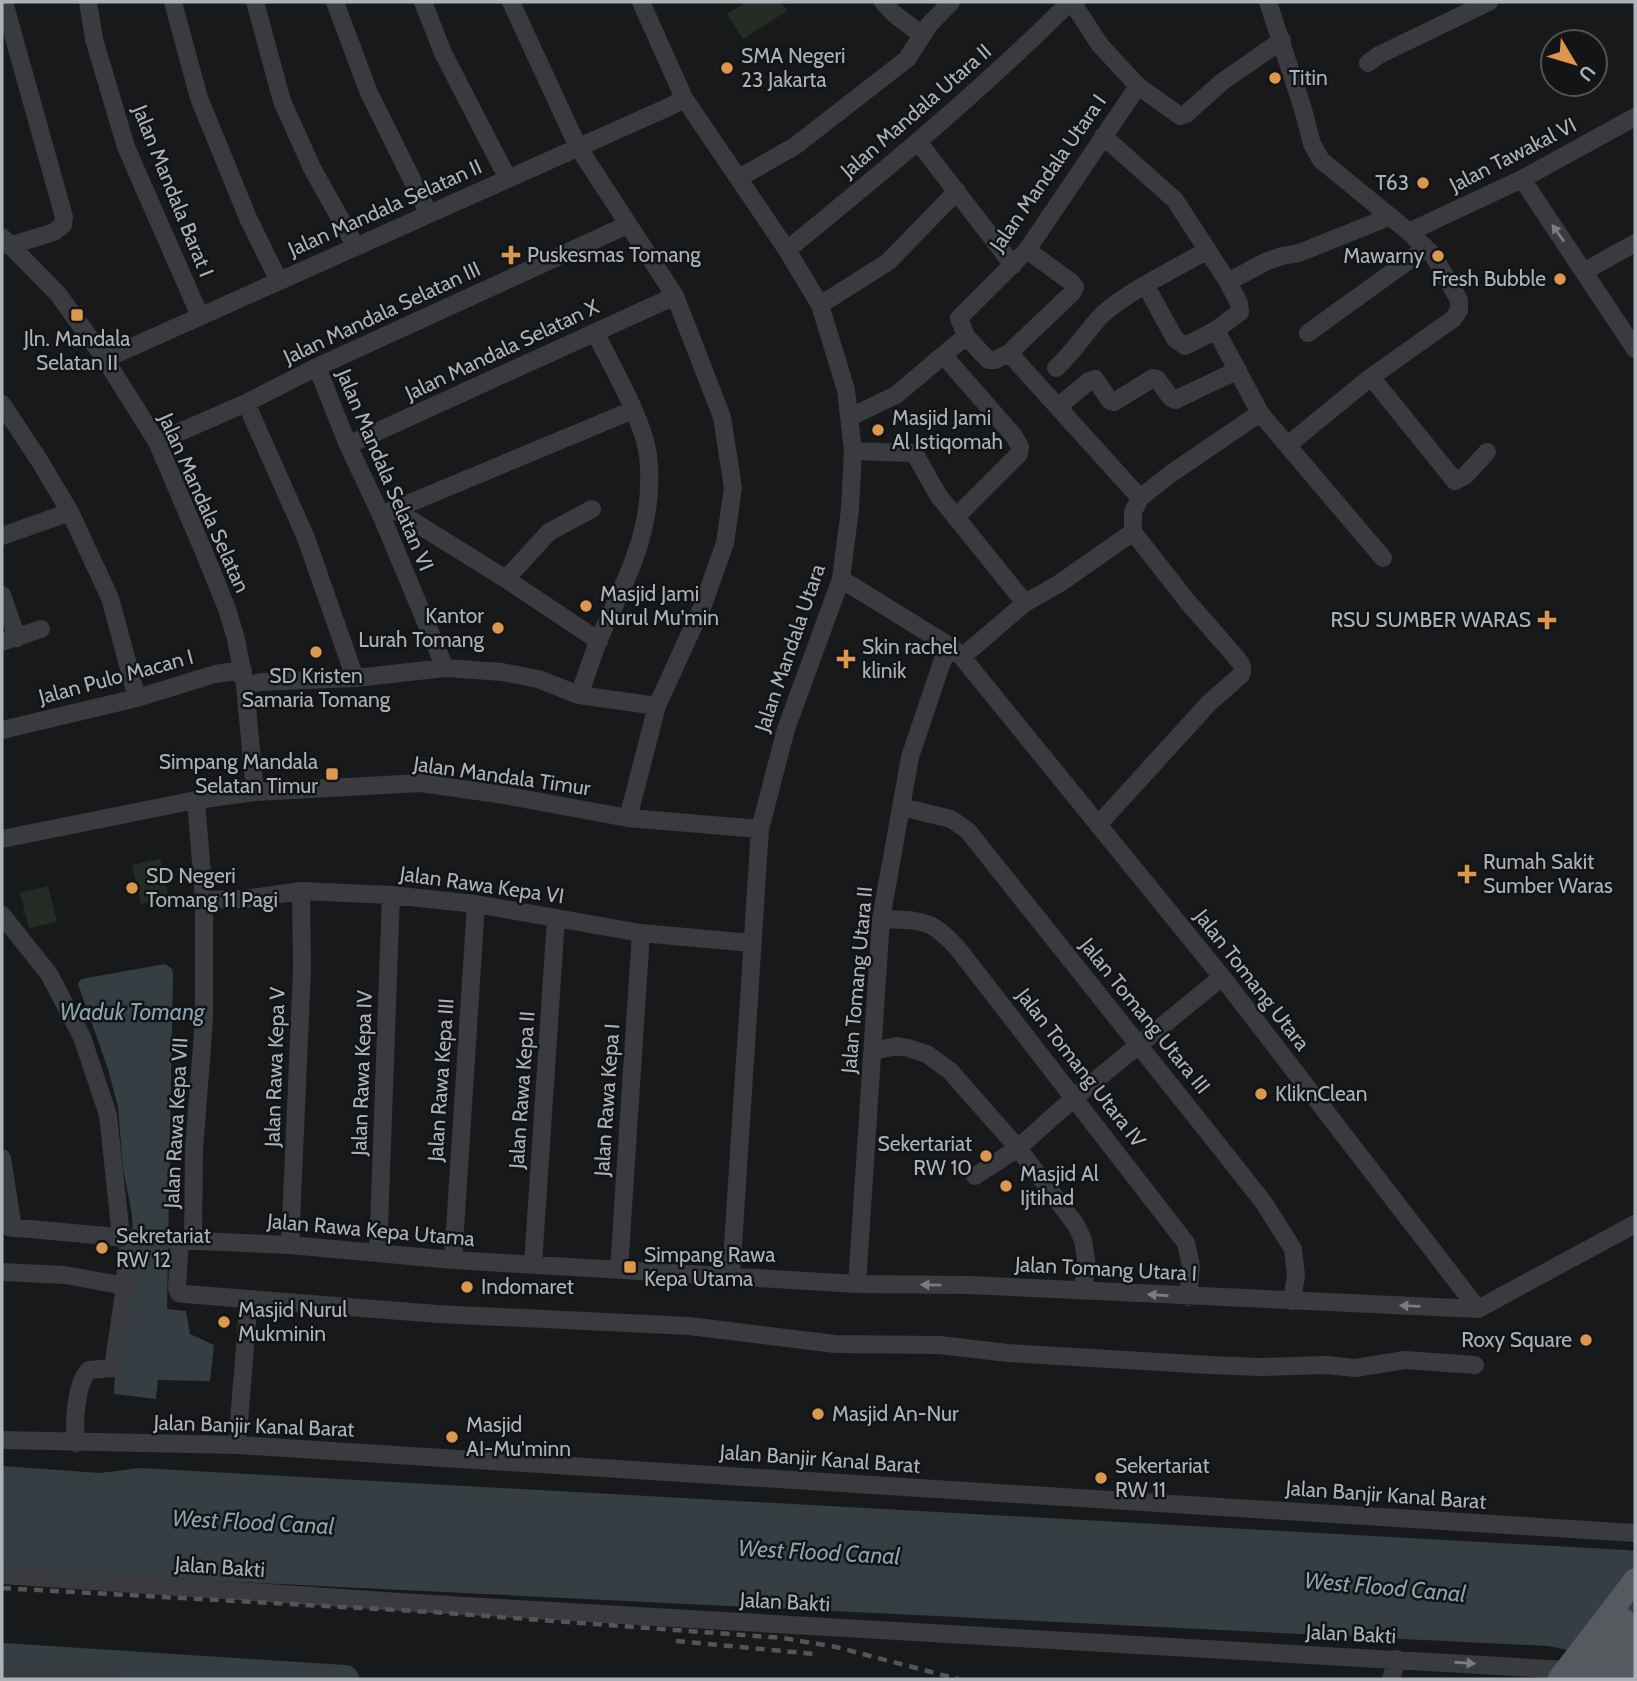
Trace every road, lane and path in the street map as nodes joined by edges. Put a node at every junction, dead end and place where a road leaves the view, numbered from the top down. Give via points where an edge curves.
1 (4, 2) edge
2 (88, 2) edge
3 (173, 2) edge
4 (255, 2) edge
5 (335, 2) edge
6 (423, 2) edge
7 (511, 2) edge
8 (641, 2) edge
9 (883, 2) edge
10 (951, 2) edge
11 (1071, 2) edge
12 (1268, 2) edge
13 (1489, 2) edge
14 (922, 35) junction
15 (1282, 40) junction
16 (1368, 62) dead end
17 (1138, 86) junction
18 (684, 98) junction
19 (1635, 117) edge
20 (1103, 135) junction
21 (919, 143) junction
22 (578, 147) junction
23 (507, 177) junction
24 (738, 177) junction
25 (1522, 179) junction
26 (957, 191) junction
27 (429, 214) junction
28 (1390, 217) junction
29 (627, 225) junction
30 (1409, 232) junction
31 (5, 242) edge
32 (1635, 243) edge
33 (356, 247) junction
34 (1426, 248) junction
35 (787, 250) junction
36 (1027, 250) junction
37 (1206, 251) junction
38 (1013, 265) junction
39 (1584, 271) junction
40 (279, 281) junction
41 (1228, 282) junction
42 (1146, 286) junction
43 (675, 296) junction
44 (820, 305) junction
45 (200, 316) junction
46 (1216, 330) junction
47 (595, 332) junction
48 (1308, 333) dead end
49 (966, 336) junction
50 (1635, 349) edge
51 (1009, 353) junction
52 (944, 356) junction
53 (105, 359) junction
54 (317, 368) junction
55 (1056, 368) dead end
56 (1238, 370) junction
57 (1371, 377) junction
58 (246, 403) junction
59 (2, 405) edge
60 (1059, 406) junction
61 (633, 410) junction
62 (1261, 412) junction
63 (2, 417) edge
64 (850, 417) junction
65 (157, 442) junction
66 (1289, 444) junction
67 (348, 445) junction
68 (853, 450) junction
69 (1487, 452) dead end
70 (1140, 498) junction
71 (592, 509) dead end
72 (70, 512) junction
73 (388, 512) junction
74 (957, 516) junction
75 (1133, 533) junction
76 (2, 536) edge
77 (1383, 558) dead end
78 (506, 579) junction
79 (841, 579) junction
80 (2, 595) edge
81 (1025, 603) junction
82 (41, 629) dead end
83 (10, 640) edge
84 (599, 641) junction
85 (957, 652) junction
86 (445, 668) junction
87 (244, 678) junction
88 (355, 678) junction
89 (579, 695) junction
90 (137, 698) junction
91 (657, 706) junction
92 (2, 730) edge
93 (255, 792) junction
94 (196, 800) junction
95 (902, 807) junction
96 (628, 818) junction
97 (1098, 825) junction
98 (760, 829) junction
99 (2, 839) edge
100 (301, 891) junction
101 (391, 895) junction
102 (204, 900) junction
103 (476, 904) junction
104 (2, 915) edge
105 (556, 918) junction
106 (881, 919) junction
107 (641, 933) junction
108 (751, 943) junction
109 (1222, 977) junction
110 (1140, 1045) junction
111 (873, 1051) junction
112 (1075, 1097) junction
113 (1018, 1148) junction
114 (2, 1158) edge
115 (975, 1176) dead end
116 (1635, 1224) edge
117 (126, 1237) junction
118 (182, 1239) junction
119 (290, 1245) junction
120 (378, 1253) junction
121 (453, 1260) junction
122 (533, 1264) junction
123 (619, 1269) junction
124 (2, 1272) edge
125 (731, 1276) junction
126 (858, 1284) junction
127 (125, 1286) junction
128 (1082, 1290) junction
129 (1188, 1297) junction
130 (249, 1299) junction
131 (1292, 1301) junction
132 (1478, 1309) junction
133 (1475, 1365) dead end
134 (2, 1440) edge
135 (76, 1443) junction
136 (237, 1445) junction
137 (1635, 1533) edge
138 (2, 1575) edge
139 (1635, 1580) edge
140 (1635, 1605) edge
141 (1635, 1637) edge
142 (1396, 1659) junction
143 (2, 1671) edge
144 (1569, 1674) edge
145 (112, 1679) edge
146 (1391, 1679) edge
147 (1601, 1679) edge

1 - 31 street via 64,217 63,225 54,232
2 - 45 street, Jalan Mandala Barat I via 94,39 126,147
3 - 40 street via 199,98
4 - 33 street via 282,101 312,168
5 - 27 street via 369,93
6 - 23 street via 443,53
7 - 22 street
8 - 18 street, Jalan Mandala Utara
9 - 14 street
10 - 14 street
11 - 17 street via 1100,46
11 - 21 street, Jalan Mandala Utara II
12 - 15 street
13 - 16 street
14 - 24 street via 907,59 836,116 795,146
15 - 17 street via 1180,116
15 - 28 street via 1312,144 1321,160
17 - 20 street, Jalan Mandala Utara I
18 - 22 street, Jalan Mandala Selatan II
18 - 24 street, Jalan Mandala Utara
19 - 25 street, Jalan Tawakal VI
20 - 36 street, Jalan Mandala Utara I
20 - 37 street via 1175,200
21 - 26 street
21 - 35 street, Jalan Mandala Utara II
22 - 23 street, Jalan Mandala Selatan II
22 - 29 street
23 - 27 street, Jalan Mandala Selatan II
24 - 35 street, Jalan Mandala Utara
25 - 30 street, Jalan Tawakal VI
39 -> 25 street
26 - 38 street
26 - 44 street via 888,262
27 - 33 street, Jalan Mandala Selatan II
28 - 30 street
28 - 41 street via 1265,262
29 - 43 street
29 - 54 street, Jalan Mandala Selatan III
30 - 34 street
31 - 53 street, Jalan Mandala Selatan via 58,295
32 - 39 street
33 - 40 street, Jalan Mandala Selatan II
34 - 48 street
34 - 57 street via 1459,300 1459,310 1453,319
35 - 44 street, Jalan Mandala Utara
36 - 38 street, Jalan Mandala Utara I
36 - 51 street via 1074,287
37 - 41 street
37 - 42 street
38 - 49 street, Jalan Mandala Utara I via 960,315
39 - 50 street
40 - 45 street, Jalan Mandala Selatan II
41 - 46 street via 1240,312
42 - 46 street via 1181,344
42 - 55 street via 1104,314
43 - 47 street, Jalan Mandala Selatan X
43 - 91 street via 722,417 733,488 725,543 703,605
44 - 64 street, Jalan Mandala Utara
45 - 53 street, Jalan Mandala Selatan II
46 - 56 street
47 - 61 street
47 - 67 street, Jalan Mandala Selatan X
49 - 51 street via 991,361
49 - 52 street
51 - 60 street
52 - 64 street via 895,395
52 - 74 street via 1020,447 1019,454
53 - 65 street, Jalan Mandala Selatan
54 - 58 street, Jalan Mandala Selatan III
54 - 67 street, Jalan Mandala Selatan VI
56 - 60 street via 1175,400 1153,378 1110,401 1095,379
56 - 62 street
57 - 66 street
57 - 69 street via 1455,481
58 - 65 street, Jalan Mandala Selatan III
58 - 88 street via 306,538
59 - 63 street
59 - 72 street
60 - 70 street
61 - 73 street
61 - 84 street via 648,454 648,507 632,569
62 - 66 street
62 - 70 street
64 - 68 street, Jalan Mandala Utara
65 - 87 street, Jalan Mandala Selatan via 227,609
66 - 77 street
67 - 73 street, Jalan Mandala Selatan VI
68 - 74 street via 916,456 938,495
68 - 79 street, Jalan Mandala Utara
70 - 75 street via 1133,512
71 - 78 street via 549,532
72 - 76 street
72 - 90 street via 110,598
73 - 78 street
73 - 86 street, Jalan Mandala Selatan VI
74 - 81 street
75 - 81 street
75 - 97 street via 1242,665 1241,675
78 - 84 street
79 - 85 street, Jalan Tomang Utara
79 - 98 street, Jalan Mandala Utara via 786,729
80 - 83 street
81 - 85 street
82 - 83 street
84 - 89 street
85 - 95 street, Jalan Tomang Utara II via 942,662 911,757
85 - 97 street, Jalan Tomang Utara
86 - 88 street, Jalan Pulo Macan I
86 - 89 street, Jalan Pulo Macan I via 538,679
87 - 88 street, Jalan Pulo Macan I via 261,682
87 - 90 street, Jalan Pulo Macan I via 215,674
87 - 93 street, Jalan Mandala Selatan
89 - 91 street, Jalan Pulo Macan I
90 - 92 street, Jalan Pulo Macan I
91 - 96 street
93 - 94 street, Jalan Mandala Timur
93 - 96 street, Jalan Mandala Timur via 421,783
94 - 99 street, Jalan Mandala Timur
94 - 102 street, Jalan Rawa Kepa VII
95 - 106 street, Jalan Tomang Utara II
95 - 110 street, Jalan Tomang Utara III via 951,819 968,831
96 - 98 street, Jalan Mandala Timur
97 - 109 street, Jalan Tomang Utara
98 - 108 street, Jalan Mandala Utara
100 - 101 street, Jalan Rawa Kepa VI
100 - 102 street, Jalan Rawa Kepa VI
100 - 119 street, Jalan Rawa Kepa V
101 - 103 street, Jalan Rawa Kepa VI
101 - 120 street, Jalan Rawa Kepa IV
102 - 118 street, Jalan Rawa Kepa VII via 204,1020
103 - 105 street, Jalan Rawa Kepa VI
103 - 121 street, Jalan Rawa Kepa III
104 - 117 street via 49,974 82,1037 108,1115
105 - 107 street, Jalan Rawa Kepa VI
105 - 122 street, Jalan Rawa Kepa II
106 - 111 street, Jalan Tomang Utara II
106 - 112 street, Jalan Tomang Utara IV via 920,921 942,931
107 - 108 street, Jalan Rawa Kepa VI
107 - 123 street, Jalan Rawa Kepa I
108 - 125 street, Jalan Mandala Utara
109 - 110 street
109 - 132 street, Jalan Tomang Utara
110 - 112 street
110 - 131 street, Jalan Tomang Utara III via 1264,1202 1293,1249
111 - 113 street via 897,1046 927,1054 950,1071
111 - 126 street, Jalan Tomang Utara II
112 - 113 street
112 - 129 street, Jalan Tomang Utara IV via 1186,1242 1191,1265
113 - 115 street
113 - 128 street via 1083,1240 1087,1266
114 - 117 street, Jalan Rawa Kepa Utama via 11,1227
116 - 132 street
117 - 118 street, Jalan Rawa Kepa Utama
117 - 127 street
118 - 119 street, Jalan Rawa Kepa Utama
118 - 130 street, Jalan Rawa Kepa VII via 179,1293
119 - 120 street, Jalan Rawa Kepa Utama
120 - 121 street, Jalan Rawa Kepa Utama
121 - 122 street, Jalan Rawa Kepa Utama
122 - 123 street, Jalan Rawa Kepa Utama
123 - 125 street, Jalan Rawa Kepa Utama
124 - 127 street via 65,1275
125 - 126 street, Jalan Tomang Utara I
128 -> 126 street, Jalan Tomang Utara I
127 - 135 street via 113,1367 89,1370 83,1377 74,1422
129 -> 128 street, Jalan Tomang Utara I
129 - 131 street, Jalan Tomang Utara I
130 - 133 street via 689,1326 835,1344 939,1345 1260,1367 1355,1368 1405,1360
130 - 136 street
132 -> 131 street, Jalan Tomang Utara I
134 - 135 street, Jalan Banjir Kanal Barat
135 - 136 street, Jalan Banjir Kanal Barat
136 - 137 street, Jalan Banjir Kanal Barat
138 - 142 street, Jalan Bakti
139 - 144 main road
140 - 144 main road
141 - 147 main road
142 -> 144 street, Jalan Bakti
142 - 146 street
143 - 145 street

